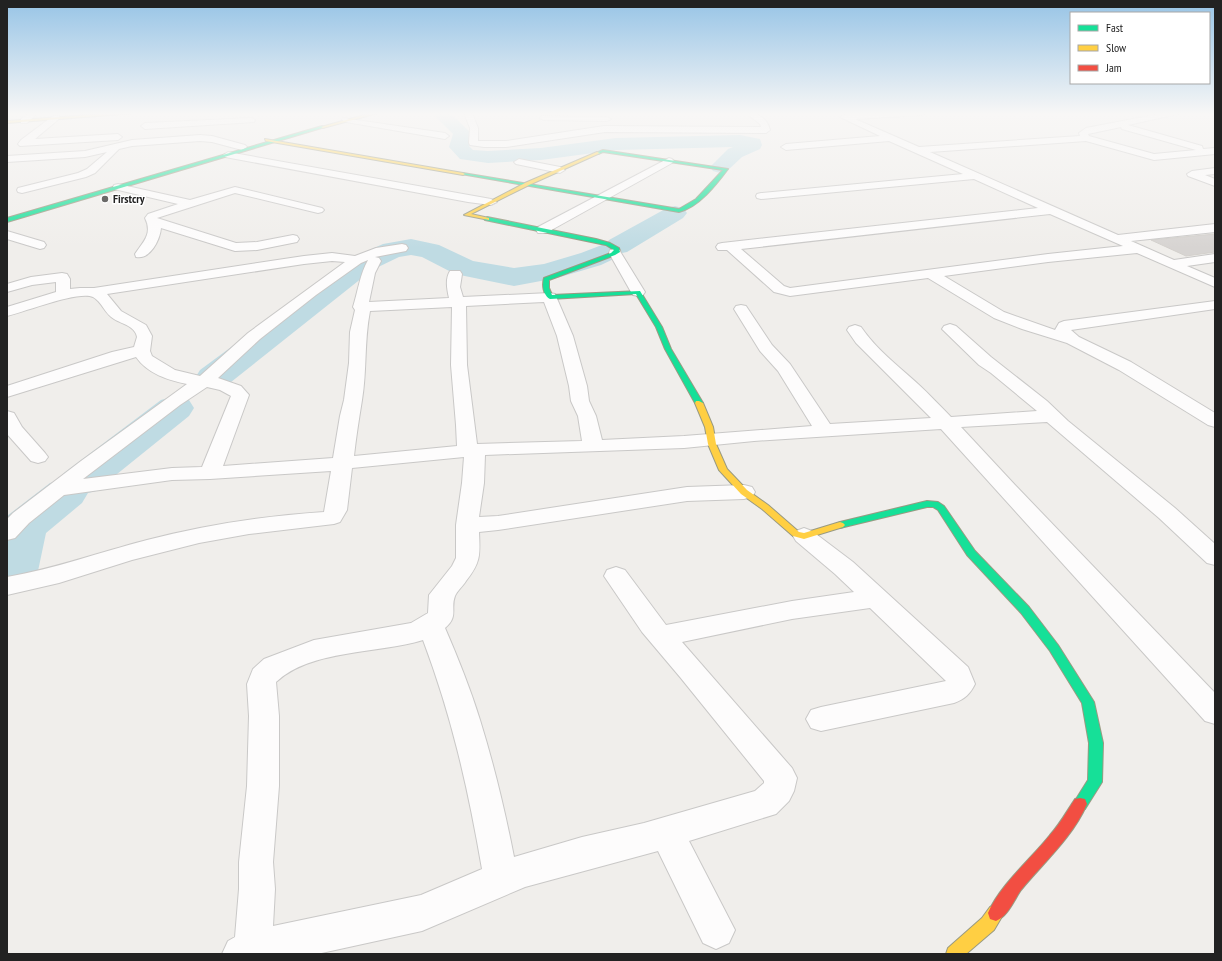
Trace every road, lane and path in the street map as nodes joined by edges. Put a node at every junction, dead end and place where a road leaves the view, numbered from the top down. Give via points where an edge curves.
1 (25, 158) edge
2 (104, 158) edge
3 (205, 158) edge
4 (218, 158) edge
5 (243, 158) edge
6 (375, 158) edge
7 (587, 158) edge
8 (664, 158) edge
9 (675, 158) edge
10 (935, 158) edge
11 (7, 159) edge
12 (519, 162) dead end
13 (560, 170) junction
14 (1215, 171) edge
15 (974, 176) junction
16 (36, 177) dead end
17 (1215, 183) edge
18 (528, 184) junction
19 (118, 187) junction
20 (761, 196) dead end
21 (602, 198) junction
22 (491, 202) junction
23 (190, 203) junction
24 (318, 210) dead end
25 (1052, 210) junction
26 (7, 215) edge
27 (7, 220) edge
28 (153, 222) junction
29 (1215, 228) edge
30 (542, 230) junction
31 (7, 235) edge
32 (293, 238) dead end
33 (1116, 239) junction
34 (40, 245) dead end
35 (402, 248) dead end
36 (1138, 249) junction
37 (615, 253) junction
38 (141, 254) dead end
39 (1215, 258) edge
40 (356, 260) junction
41 (374, 261) dead end
42 (1171, 264) junction
43 (455, 274) dead end
44 (930, 274) junction
45 (1215, 283) edge
46 (7, 288) edge
47 (97, 292) junction
48 (638, 292) junction
49 (64, 295) junction
50 (550, 297) junction
51 (458, 302) junction
52 (1215, 305) edge
53 (363, 307) junction
54 (741, 309) dead end
55 (7, 312) edge
56 (950, 329) dead end
57 (854, 330) dead end
58 (1073, 340) junction
59 (142, 350) junction
60 (203, 382) junction
61 (7, 392) edge
62 (1052, 416) junction
63 (1215, 421) edge
64 (8, 423) edge
65 (947, 424) junction
66 (825, 431) junction
67 (712, 440) junction
68 (593, 446) junction
69 (471, 450) junction
70 (38, 457) dead end
71 (341, 464) junction
72 (210, 473) junction
73 (57, 489) junction
74 (744, 492) junction
75 (467, 525) junction
76 (7, 533) edge
77 (804, 536) junction
78 (1215, 557) edge
79 (616, 576) dead end
80 (7, 586) edge
81 (876, 598) junction
82 (431, 625) junction
83 (660, 636) junction
84 (1215, 712) edge
85 (821, 719) dead end
86 (666, 832) junction
87 (501, 879) junction
88 (716, 930) dead end
89 (247, 951) edge
90 (954, 954) edge

1 - 11 street
2 - 16 street via 87,173 22,190
3 - 26 street
4 - 19 street
5 - 22 street
6 - 18 street
7 - 13 street
8 - 21 street
9 - 21 street via 726,170 683,211
10 - 15 street
12 - 13 street
13 - 18 street
14 - 17 street via 1192,174
15 - 20 street
15 - 25 street
18 - 21 street
18 - 22 street
19 - 23 street
19 - 27 street
21 - 30 street
22 - 30 street via 466,214
23 - 24 street via 235,190
23 - 28 street via 152,216
25 - 33 street
25 - 44 street via 723,247 779,289 790,292
28 - 32 street via 235,247 263,246
28 - 38 street via 155,231 152,241
29 - 33 street
30 - 37 street via 608,244 618,250
31 - 34 street
33 - 36 street
35 - 40 street via 376,252
36 - 42 street
36 - 44 street
37 - 48 street
37 - 50 street via 546,279 545,284
39 - 42 street
40 - 47 street via 304,260
40 - 60 street via 299,300
41 - 53 street via 368,273 360,307
42 - 45 street
43 - 51 street via 453,287
44 - 58 street via 1000,315
46 - 49 street via 36,280 62,277
47 - 49 street
47 - 59 street via 114,313 143,332 145,342
48 - 50 street
48 - 67 street via 710,426
49 - 55 street
50 - 51 street
50 - 68 street via 565,336
51 - 53 street
51 - 69 street via 460,365
52 - 58 street via 1064,326 1062,330
53 - 71 street via 358,332 358,363 354,374 353,400
54 - 66 street via 766,348 800,390
56 - 62 street
57 - 65 street
58 - 63 street via 1125,366
59 - 60 street via 142,354 151,364 169,374
59 - 61 street
60 - 72 street via 236,389 240,395
60 - 73 street
62 - 65 street
62 - 78 street
64 - 70 street
65 - 66 street
65 - 84 street
66 - 67 street
67 - 68 street
67 - 74 street via 724,470
68 - 69 street
69 - 71 street via 358,460
69 - 75 street via 473,483
71 - 72 street
71 - 80 street via 342,474 336,510 332,517 234,528 161,544 73,571
72 - 73 street via 172,474
73 - 76 street via 21,518
74 - 75 street via 687,494 498,523
74 - 77 street via 796,534
75 - 82 street via 468,558 442,596 441,617
77 - 81 street
77 - 90 street via 927,504 935,504 942,508 970,553 1026,610 1088,702 1096,743 1095,782 1056,840 1016,885 988,924
79 - 83 street
81 - 83 street via 792,610
81 - 85 street via 958,675 961,684 954,691
82 - 87 street via 454,684 469,733
82 - 89 street via 416,632 314,650 274,667 263,677 261,684 264,716 264,786 256,862 256,923
83 - 86 street via 781,778 778,791 765,803
86 - 87 street via 525,870
86 - 88 street
87 - 89 street via 422,913

